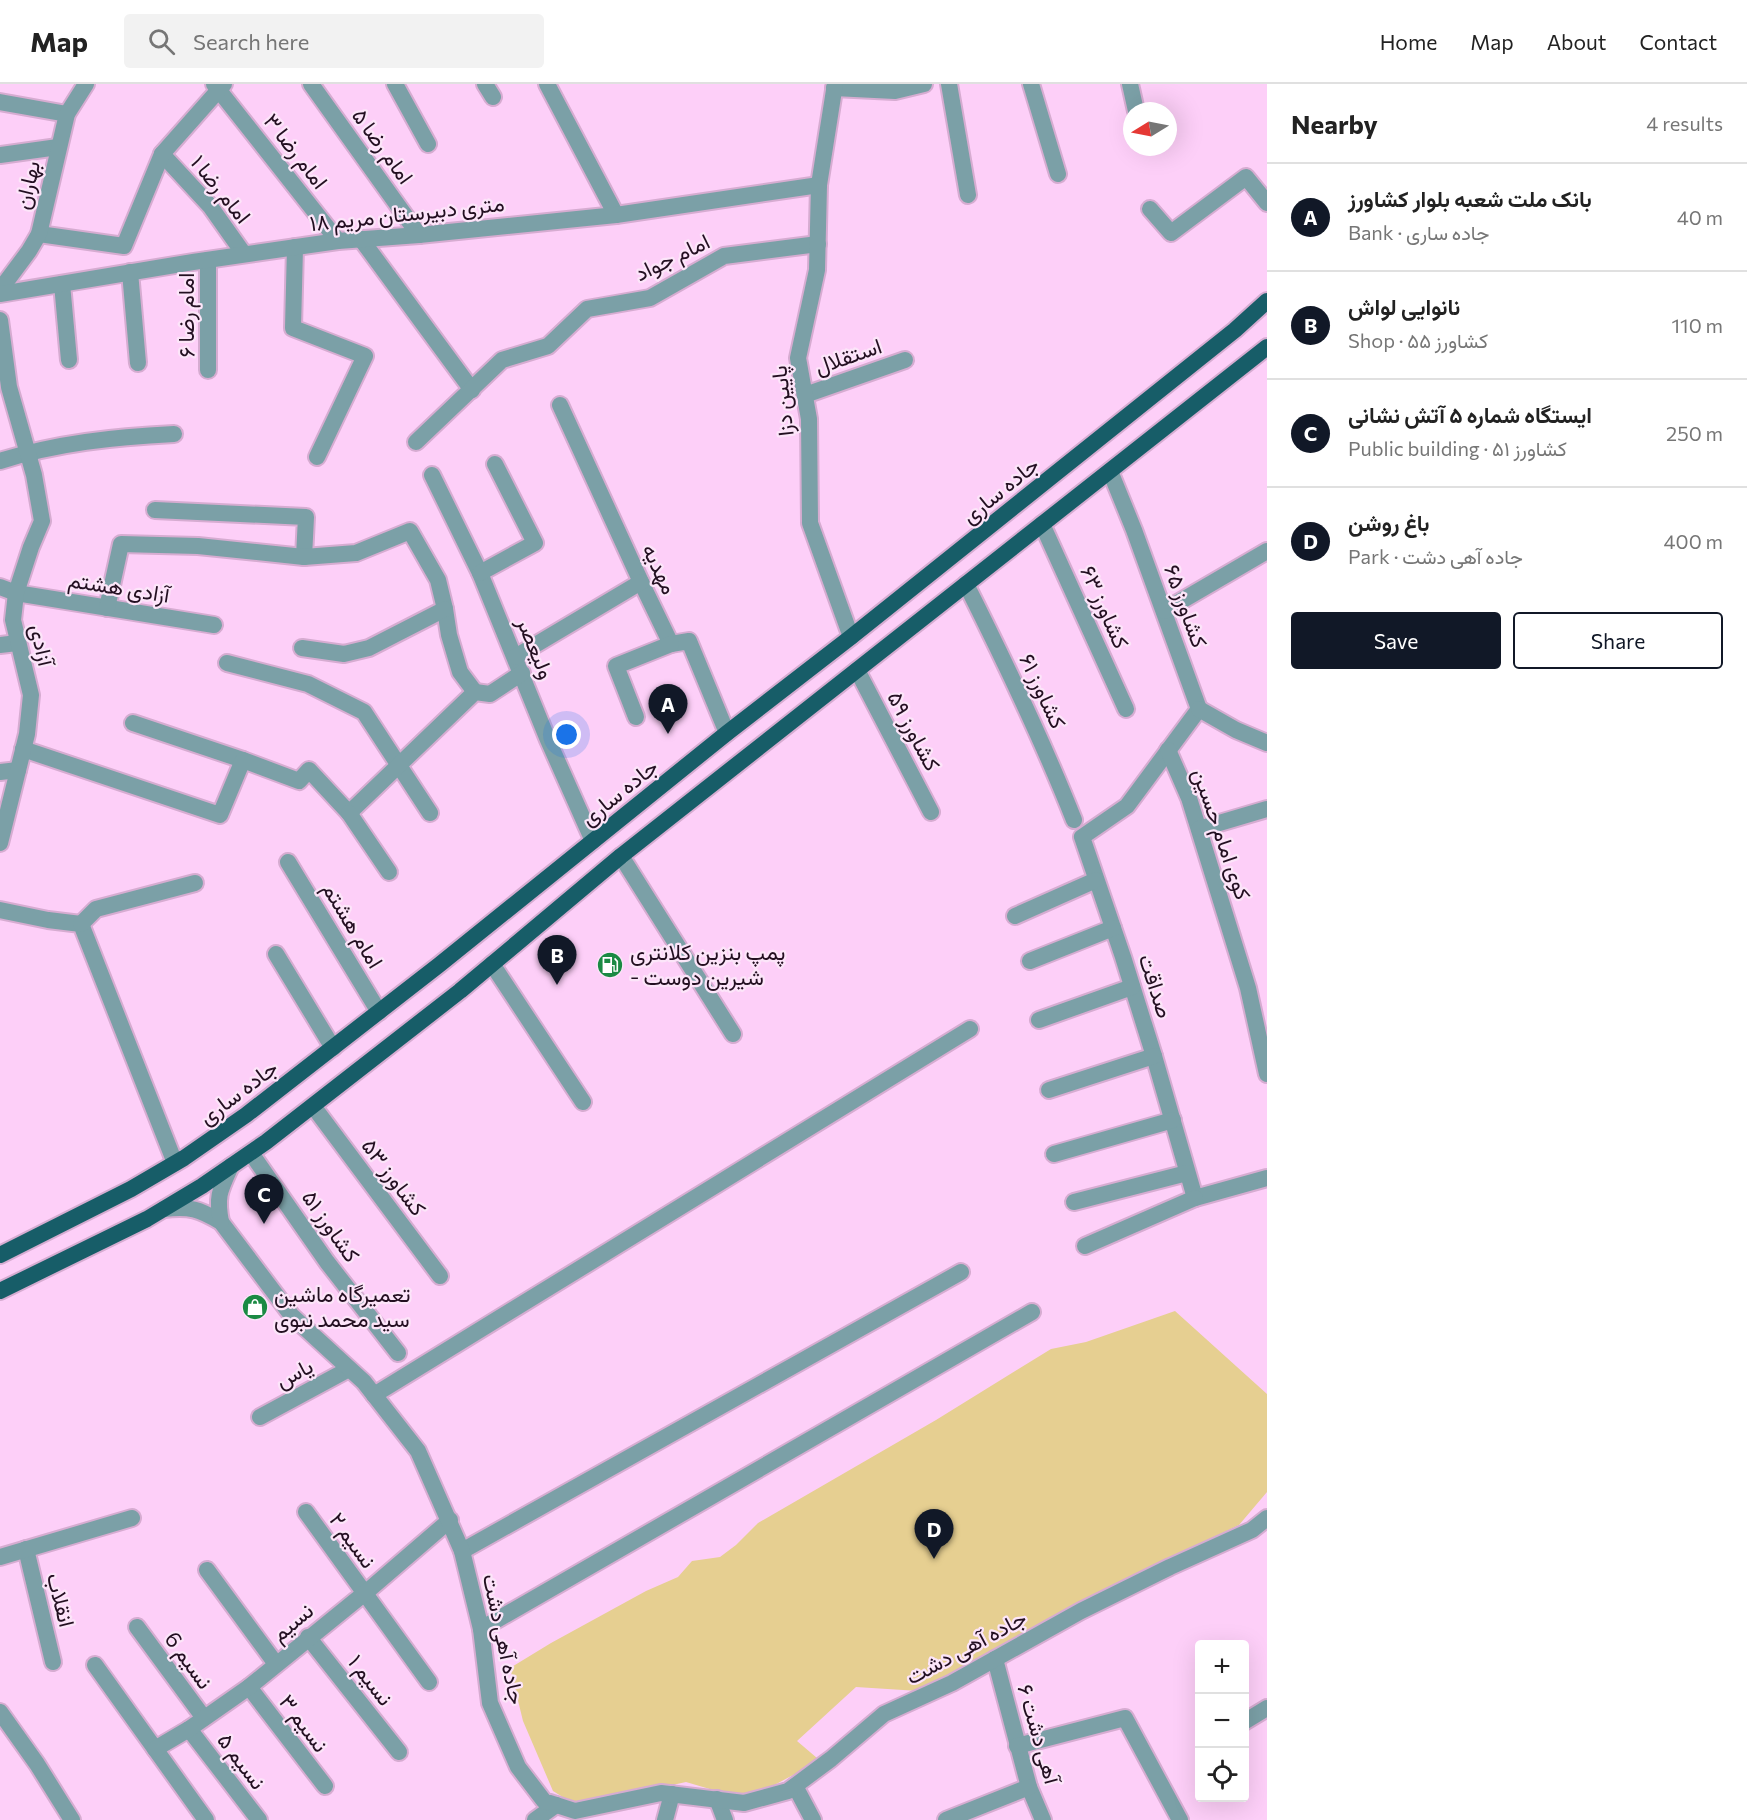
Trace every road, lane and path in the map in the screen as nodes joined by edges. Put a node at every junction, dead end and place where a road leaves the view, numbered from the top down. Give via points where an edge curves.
1 (86, 84) edge
2 (311, 84) edge
3 (395, 84) edge
4 (547, 84) edge
5 (924, 84) edge
6 (948, 84) edge
7 (1031, 84) edge
8 (1130, 84) edge
9 (219, 86) edge
10 (834, 86) edge
11 (0, 102) edge
12 (1134, 102) edge
13 (67, 114) junction
14 (428, 144) dead end
15 (58, 147) junction
16 (164, 151) junction
17 (0, 155) edge
18 (1058, 174) dead end
19 (819, 185) junction
20 (968, 195) dead end
21 (1267, 203) edge
22 (1150, 209) dead end
23 (616, 215) junction
24 (39, 234) junction
25 (419, 235) junction
26 (361, 239) junction
27 (338, 241) junction
28 (818, 244) junction
29 (295, 247) junction
30 (244, 254) junction
31 (208, 260) junction
32 (130, 272) junction
33 (62, 284) junction
34 (0, 292) edge
35 (1267, 301) edge
36 (0, 320) edge
37 (1267, 347) edge
38 (69, 360) dead end
39 (905, 360) dead end
40 (138, 363) dead end
41 (208, 370) dead end
42 (5, 389) edge
43 (472, 390) junction
44 (805, 395) junction
45 (560, 405) dead end
46 (174, 434) dead end
47 (416, 442) dead end
48 (28, 453) junction
49 (317, 457) dead end
50 (0, 461) edge
51 (495, 464) dead end
52 (1110, 471) junction
53 (432, 475) dead end
54 (155, 510) dead end
55 (1042, 524) junction
56 (1267, 551) edge
57 (304, 556) junction
58 (480, 573) junction
59 (641, 582) junction
60 (966, 584) junction
61 (0, 587) edge
62 (16, 593) junction
63 (107, 608) junction
64 (445, 609) junction
65 (1164, 611) junction
66 (214, 625) dead end
67 (852, 637) junction
68 (17, 643) junction
69 (671, 644) junction
70 (0, 645) edge
71 (302, 648) dead end
72 (515, 657) junction
73 (227, 663) dead end
74 (857, 670) junction
75 (522, 673) junction
76 (475, 692) junction
77 (1126, 709) dead end
78 (1199, 709) junction
79 (636, 717) dead end
80 (133, 723) dead end
81 (727, 734) junction
82 (1267, 743) edge
83 (23, 749) junction
84 (1168, 750) junction
85 (243, 760) junction
86 (398, 766) junction
87 (18, 770) junction
88 (0, 772) edge
89 (1267, 809) edge
90 (932, 812) dead end
91 (349, 813) junction
92 (430, 813) dead end
93 (1074, 820) dead end
94 (1199, 829) junction
95 (593, 841) junction
96 (0, 843) edge
97 (621, 856) junction
98 (288, 862) dead end
99 (389, 872) dead end
100 (1096, 880) junction
101 (195, 883) dead end
102 (0, 910) edge
103 (1015, 916) dead end
104 (81, 924) junction
105 (1113, 928) junction
106 (276, 954) dead end
107 (1030, 961) dead end
108 (492, 964) junction
109 (1132, 987) junction
110 (378, 1012) junction
111 (1039, 1020) dead end
112 (970, 1029) dead end
113 (733, 1034) dead end
114 (333, 1048) junction
115 (1154, 1056) junction
116 (1267, 1074) edge
117 (1049, 1090) dead end
118 (583, 1102) dead end
119 (313, 1106) junction
120 (1173, 1120) junction
121 (251, 1153) junction
122 (1054, 1154) dead end
123 (175, 1164) junction
124 (231, 1166) junction
125 (1187, 1173) junction
126 (1267, 1178) edge
127 (1195, 1198) junction
128 (1074, 1202) dead end
129 (163, 1209) junction
130 (221, 1222) junction
131 (1085, 1246) dead end
132 (0, 1255) edge
133 (961, 1272) dead end
134 (440, 1276) dead end
135 (0, 1291) edge
136 (1032, 1312) dead end
137 (398, 1353) dead end
138 (349, 1369) junction
139 (374, 1395) junction
140 (260, 1417) dead end
141 (306, 1512) dead end
142 (132, 1518) dead end
143 (1267, 1518) edge
144 (450, 1520) junction
145 (26, 1549) junction
146 (462, 1551) junction
147 (0, 1557) edge
148 (207, 1570) dead end
149 (364, 1593) junction
150 (137, 1628) dead end
151 (481, 1629) junction
152 (308, 1637) junction
153 (995, 1659) junction
154 (53, 1662) dead end
155 (276, 1664) junction
156 (95, 1665) dead end
157 (429, 1682) dead end
158 (249, 1687) junction
159 (1267, 1708) edge
160 (0, 1712) edge
161 (204, 1718) junction
162 (1249, 1719) edge
163 (189, 1729) junction
164 (1017, 1746) junction
165 (155, 1749) junction
166 (399, 1752) dead end
167 (325, 1786) dead end
168 (795, 1786) junction
169 (1029, 1786) junction
170 (672, 1794) junction
171 (717, 1799) junction
172 (556, 1805) junction
173 (576, 1815) edge
174 (72, 1820) edge
175 (206, 1820) edge
176 (259, 1820) edge
177 (535, 1820) edge
178 (665, 1820) edge
179 (725, 1820) edge
180 (813, 1820) edge
181 (946, 1820) edge
182 (1043, 1820) edge
183 (1180, 1820) edge

1 - 13 street, بهاران
2 - 25 street, امام رضا ۵
3 - 14 street
4 - 23 street
5 - 10 street via 895,91
6 - 20 street
7 - 18 street
8 - 12 street
9 - 16 street
9 - 27 street, امام رضا ۳
10 - 19 street, پایین دزا
11 - 13 street
13 - 15 street, بهاران
15 - 17 street
15 - 24 street, بهاران
16 - 24 street via 124,246
16 - 30 street, امام رضا ۱
19 - 23 street, ۱۸ متری دبیرستان مریم
19 - 28 street, پایین دزا
21 - 22 street via 1246,177 1171,233
23 - 25 street, ۱۸ متری دبیرستان مریم
24 - 34 street, بهاران
25 - 26 street, ۱۸ متری دبیرستان مریم
26 - 27 street, ۱۸ متری دبیرستان مریم
26 - 43 street
27 - 29 street, ۱۸ متری دبیرستان مریم
28 - 43 street, امام جواد via 724,256 650,298 587,309 548,346 502,360
28 - 44 street, پایین دزا via 817,270 798,358
29 - 30 street, ۱۸ متری دبیرستان مریم
29 - 49 street via 293,328 365,356
30 - 31 street, ۱۸ متری دبیرستان مریم
31 - 32 street, ۱۸ متری دبیرستان مریم
31 - 41 street, امام رضا ۶
32 - 33 street, ۱۸ متری دبیرستان مریم
32 - 40 street
33 - 34 street, ۱۸ متری دبیرستان مریم
33 - 38 street
35 - 67 highway, جاده ساری
36 - 42 street, آزادی
37 - 52 highway
39 - 44 street, استقلال
42 - 48 street, آزادی
43 - 47 street, امام جواد
44 - 67 street, پایین دزا via 809,419 810,523
45 - 59 street, مهدیه
46 - 48 street via 80,441
48 - 50 street
48 - 62 street, آزادی via 42,521
51 - 58 street via 535,543
52 - 55 highway
52 - 65 street, کشاورز ۶۵
53 - 58 street, ولیعصر
54 - 57 street via 306,517
55 - 60 highway
55 - 77 street, کشاورز ۶۳
56 - 65 street
57 - 63 street via 198,546 121,544
57 - 64 street via 356,553 410,531 438,580
58 - 72 street, ولیعصر
59 - 69 street, مهدیه
59 - 72 street
60 - 74 highway
60 - 93 street, کشاورز ۶۱ via 1013,679
61 - 62 street, آزادی هشتم
62 - 63 street, آزادی هشتم
62 - 68 street, آزادی via 13,620
63 - 66 street, آزادی هشتم
64 - 71 street via 369,648 344,654
64 - 76 street via 448,635 460,672
65 - 78 street, کشاورز ۶۵
67 - 81 highway, جاده ساری
68 - 70 street
68 - 83 street, آزادی via 31,695
69 - 79 street via 616,666
69 - 81 street via 689,641
72 - 75 street, ولیعصر
73 - 86 street via 308,684 364,712
74 - 90 street, کشاورز ۵۹
74 - 97 highway
75 - 76 street via 490,694
75 - 95 street, ولیعصر
76 - 86 street
78 - 82 street
78 - 84 street
80 - 85 street
81 - 95 highway, جاده ساری
83 - 85 street via 220,815
83 - 87 street, آزادی
84 - 94 street, کوی امام حسین
84 - 100 street, صداقت via 1127,806 1082,837
85 - 91 street via 299,781 309,770
86 - 91 street
86 - 92 street
87 - 88 street
87 - 96 street, آزادی
89 - 94 street
91 - 99 street
94 - 116 street, کوی امام حسین via 1248,988
95 - 110 highway, جاده ساری
97 - 108 highway
97 - 113 street
98 - 110 street, امام هشتم
100 - 103 street
100 - 105 street, صداقت
101 - 104 street via 96,909
102 - 104 street
104 - 123 street
105 - 107 street
105 - 109 street, صداقت
106 - 114 street
108 - 118 street
108 - 119 highway
109 - 111 street
109 - 115 street, صداقت
110 - 114 highway, جاده ساری
112 - 139 street
114 - 123 highway, جاده ساری
115 - 117 street
115 - 120 street, صداقت
119 - 121 highway
119 - 134 street, کشاورز ۵۳
120 - 122 street
120 - 125 street, صداقت
121 - 124 highway
121 - 137 street, کشاورز ۵۱ via 327,1262
123 - 132 highway, جاده ساری
124 - 129 highway
124 - 130 street via 218,1203
125 - 127 street, صداقت
125 - 128 street
126 - 127 street
127 - 131 street
129 - 130 street via 183,1206 205,1212
129 - 135 highway
130 - 138 street, جاده آهی دشت via 292,1316
133 - 146 street
136 - 151 street
138 - 139 street, جاده آهی دشت
138 - 140 street, یاس
139 - 144 street, جاده آهی دشت via 418,1451
141 - 149 street, نسیم ۲
142 - 145 street
143 - 153 street, جاده آهی دشت via 1252,1530 1081,1611
144 - 146 street, جاده آهی دشت
144 - 149 street, نسیم
145 - 147 street
145 - 154 street, انقلاب
146 - 151 street, جاده آهی دشت
148 - 155 street
149 - 152 street, نسیم
149 - 157 street, نسیم ۲
150 - 161 street, نسیم 6
151 - 172 street, جاده آهی دشت via 490,1703 518,1767 544,1801
152 - 155 street, نسیم
152 - 166 street, نسیم ۱
153 - 164 street, آهی دشت ۶
153 - 168 street, جاده آهی دشت via 884,1714
155 - 158 street, نسیم
156 - 165 street
158 - 161 street, نسیم
158 - 167 street, نسیم ۳
159 - 162 street
160 - 174 street
161 - 163 street, نسیم
163 - 165 street, نسیم
163 - 176 street, نسیم ۵
164 - 169 street, آهی دشت ۶
164 - 183 street via 1125,1718
165 - 175 street
168 - 171 street, جاده آهی دشت via 744,1803
168 - 180 street
169 - 181 street
169 - 182 street, آهی دشت ۶
170 - 171 street, جاده آهی دشت
170 - 173 street, جاده آهی دشت via 661,1793
170 - 178 street
171 - 179 street
172 - 173 street, جاده آهی دشت
172 - 177 street

